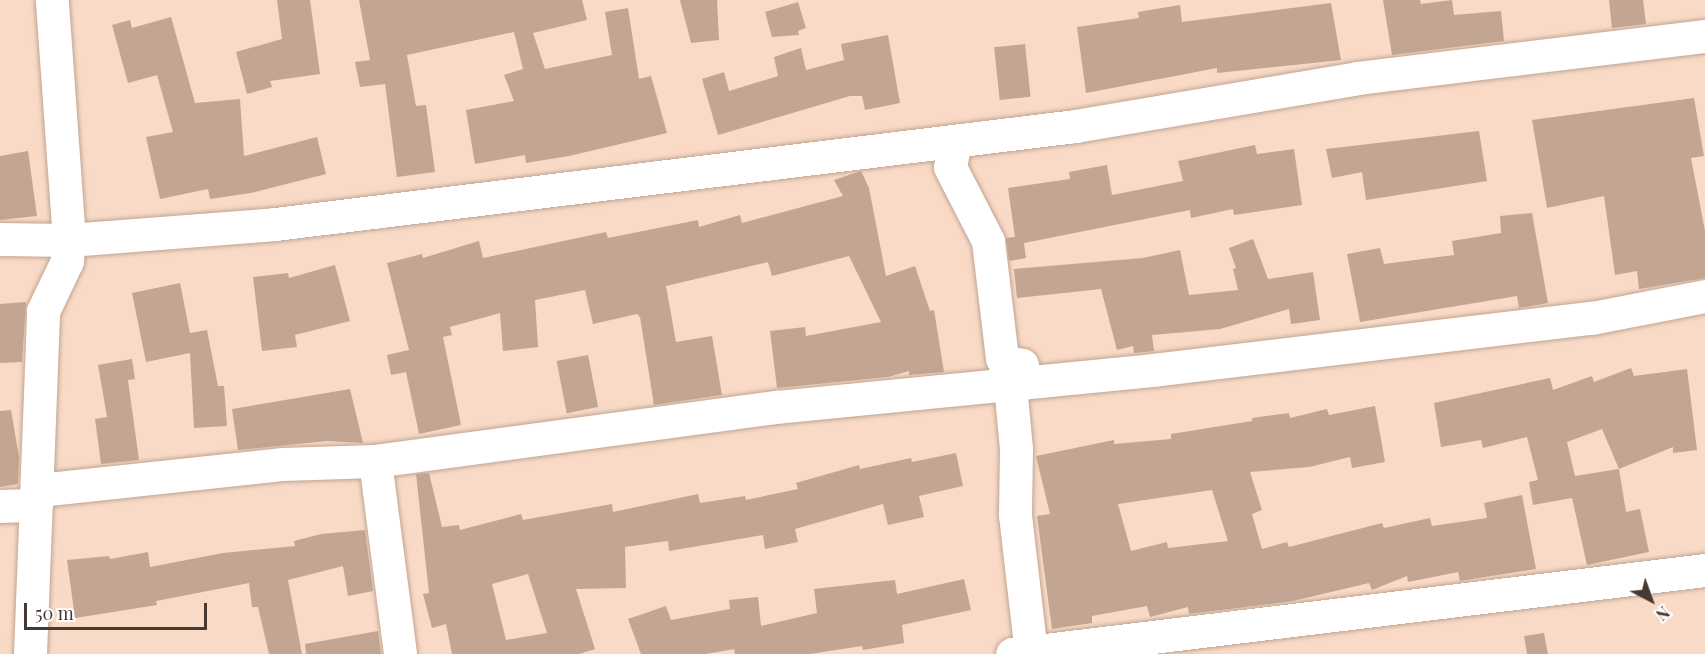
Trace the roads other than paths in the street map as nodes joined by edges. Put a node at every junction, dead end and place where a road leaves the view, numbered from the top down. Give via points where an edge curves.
1 (51, 0) edge
2 (1705, 36) edge
3 (955, 141) junction
4 (0, 239) edge
5 (69, 240) junction
6 (1705, 296) edge
7 (1017, 384) junction
8 (375, 461) junction
9 (38, 497) junction
10 (0, 506) edge
11 (1705, 570) edge
12 (30, 654) edge
13 (400, 654) edge
14 (1025, 654) edge

1 - 5 street
2 - 3 street via 1358,78 1075,126
3 - 5 street via 275,224
3 - 7 street via 950,167 988,241 1002,358 1004,362 1022,365
4 - 5 street
5 - 9 street via 67,261 44,311
6 - 7 street via 1592,318
7 - 8 street via 764,408
7 - 14 street via 1015,515
8 - 9 street via 270,465
8 - 13 street
9 - 10 street
9 - 12 street
11 - 14 street

